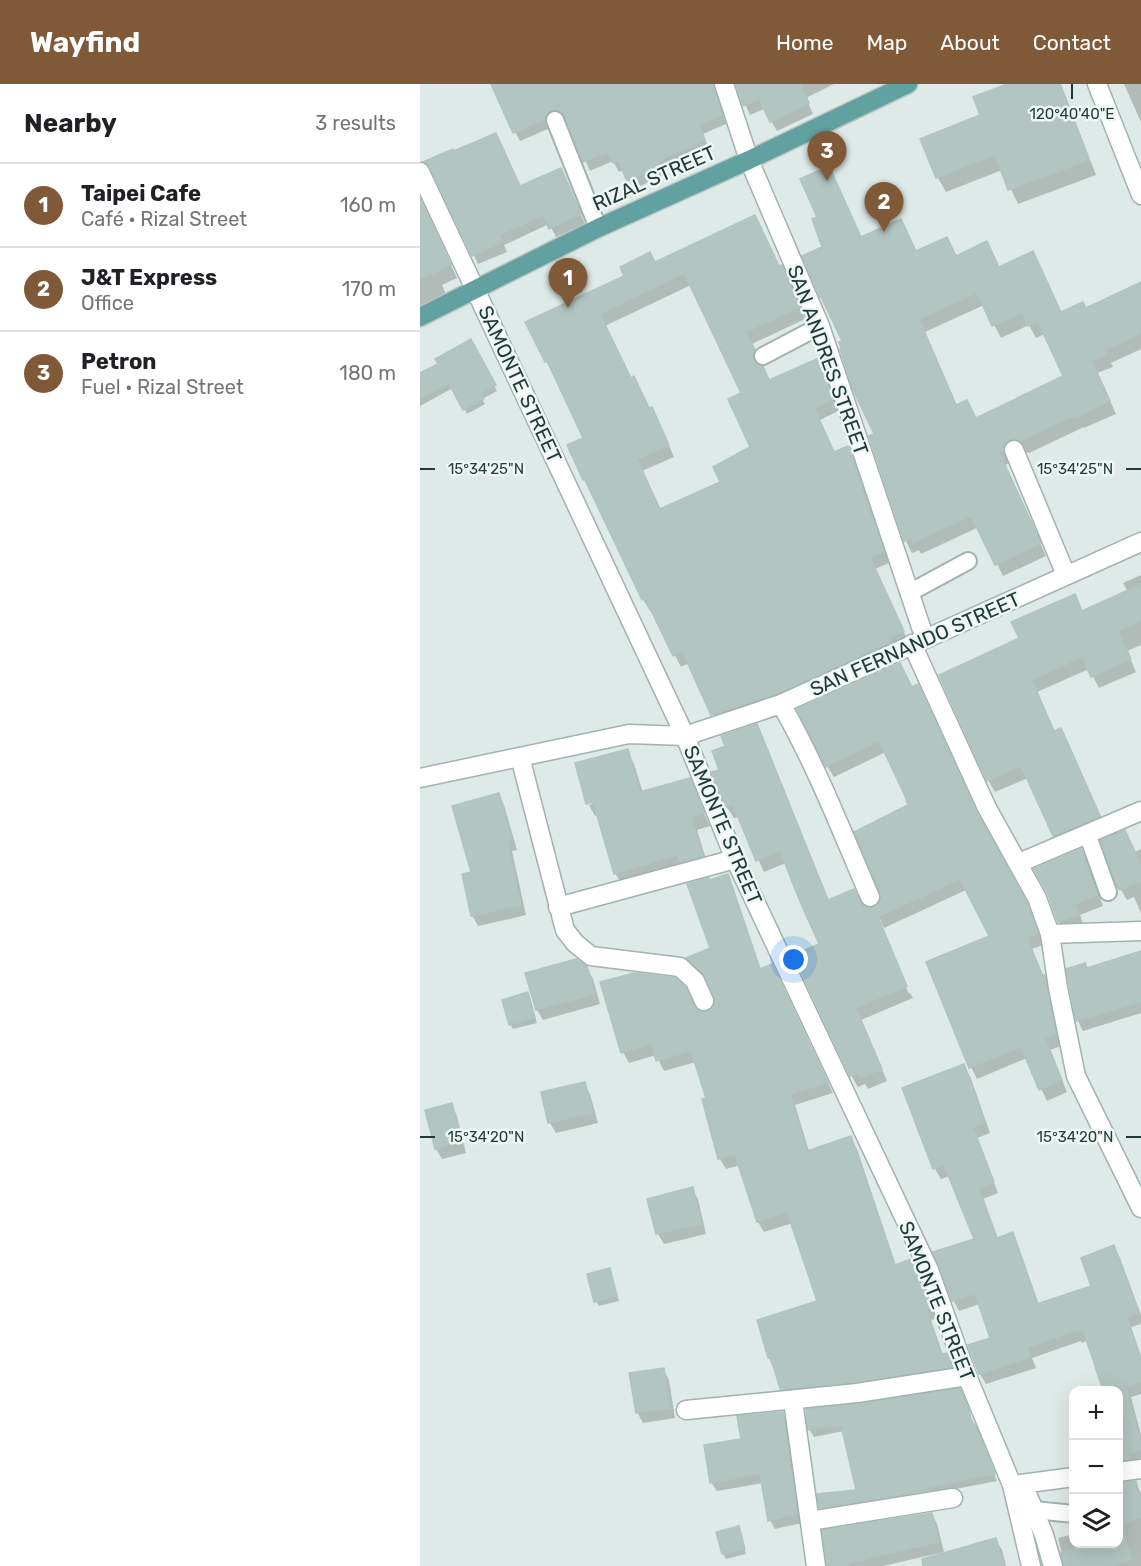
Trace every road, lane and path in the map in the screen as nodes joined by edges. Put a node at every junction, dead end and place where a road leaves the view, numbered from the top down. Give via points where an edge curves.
1 (724, 84) edge
2 (908, 84) edge
3 (1097, 84) edge
4 (555, 120) dead end
5 (749, 160) junction
6 (420, 172) edge
7 (1141, 195) edge
8 (598, 228) junction
9 (476, 290) junction
10 (420, 317) edge
11 (820, 326) junction
12 (763, 356) dead end
13 (1014, 450) dead end
14 (1141, 542) edge
15 (968, 561) dead end
16 (1066, 575) junction
17 (909, 593) junction
18 (919, 641) junction
19 (781, 704) junction
20 (685, 736) junction
21 (520, 757) junction
22 (420, 778) edge
23 (1141, 812) edge
24 (1088, 836) junction
25 (735, 859) junction
26 (1019, 863) junction
27 (1108, 892) dead end
28 (870, 897) dead end
29 (558, 907) junction
30 (1141, 931) edge
31 (1050, 934) junction
32 (704, 1001) dead end
33 (1141, 1208) edge
34 (966, 1376) junction
35 (793, 1401) junction
36 (686, 1410) dead end
37 (1141, 1469) edge
38 (1123, 1471) edge
39 (1069, 1478) edge
40 (1017, 1484) junction
41 (953, 1498) dead end
42 (1034, 1510) junction
43 (1069, 1514) edge
44 (810, 1521) junction
45 (816, 1566) edge
46 (1031, 1566) edge
47 (1053, 1566) edge

1 - 5 street, SAN ANDRES STREET
2 - 5 main road, RIZAL STREET
3 - 7 street
4 - 8 lane
5 - 8 main road, RIZAL STREET
5 - 11 street, SAN ANDRES STREET
6 - 9 street, SAMONTE STREET
8 - 9 main road, RIZAL STREET
9 - 10 main road, RIZAL STREET
9 - 20 street, SAMONTE STREET
11 - 12 lane
11 - 17 street, SAN ANDRES STREET
13 - 16 street
14 - 16 street, SAN FERNANDO STREET
15 - 17 lane
16 - 18 street, SAN FERNANDO STREET
17 - 18 street, SAN ANDRES STREET
18 - 19 street, SAN FERNANDO STREET
18 - 26 street, SAN ANDRES STREET via 987,808
19 - 20 street, SAN FERNANDO STREET
19 - 28 street
20 - 21 street via 629,734
20 - 25 street, SAMONTE STREET
21 - 22 street
21 - 29 street
23 - 24 street
24 - 26 street
24 - 27 lane
25 - 29 street
25 - 34 street, SAMONTE STREET via 929,1270
26 - 31 street, SAN ANDRES STREET
29 - 32 street via 565,930 591,956 680,967 695,981
30 - 31 street
31 - 33 street, SAN ANDRES STREET via 1076,1076
34 - 35 street
34 - 40 street, SAMONTE STREET
35 - 36 street
35 - 44 street
37 - 38 street
39 - 40 street
40 - 42 street
40 - 46 street
41 - 44 street
42 - 43 lane
42 - 47 street
44 - 45 street

